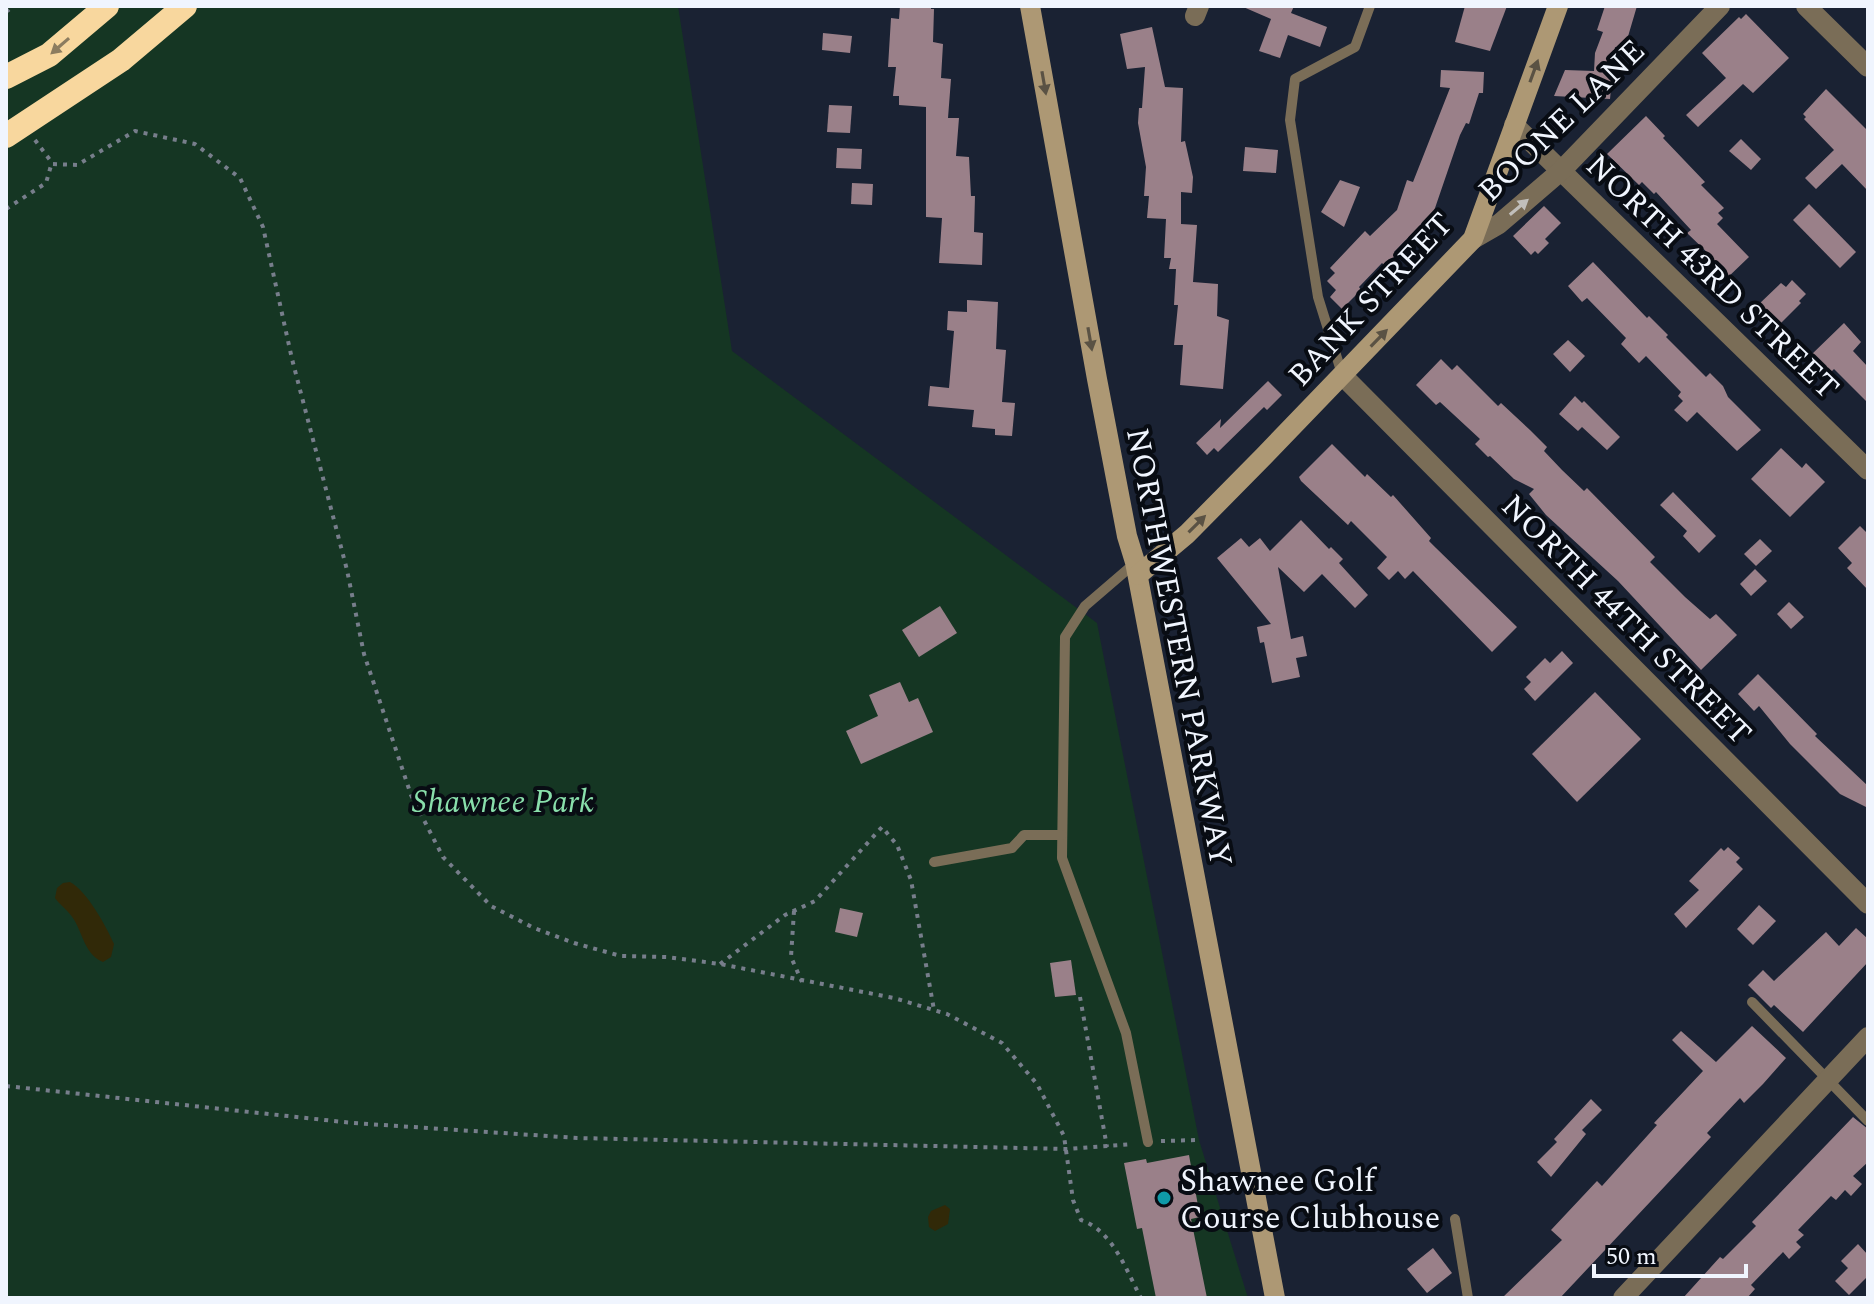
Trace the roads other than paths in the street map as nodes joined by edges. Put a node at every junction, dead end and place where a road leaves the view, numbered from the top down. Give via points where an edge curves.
1 (107, 6) edge
2 (168, 6) edge
3 (185, 6) edge
4 (1030, 6) edge
5 (1370, 6) edge
6 (1558, 6) edge
7 (1720, 6) edge
8 (1806, 6) edge
9 (1868, 67) edge
10 (6, 77) edge
11 (6, 124) edge
12 (1514, 125) junction
13 (18, 134) edge
14 (1562, 170) junction
15 (1473, 239) junction
16 (1343, 376) junction
17 (1868, 470) edge
18 (1136, 569) junction
19 (1062, 835) junction
20 (934, 862) dead end
21 (1868, 904) edge
22 (1752, 1002) dead end
23 (1868, 1037) edge
24 (1828, 1080) junction
25 (1868, 1121) edge
26 (1148, 1142) road end
27 (1455, 1219) dead end
28 (1275, 1298) edge
29 (1468, 1298) edge
30 (1623, 1298) edge

1 -> 10 highway via 49,55
2 - 11 highway
3 - 13 highway, bridge
4 -> 18 street, NORTHWESTERN PARKWAY
5 - 16 lane via 1355,47 1295,79 1290,120 1318,297
12 -> 6 street, BANK STREET
7 - 14 street, BOONE LANE
8 - 9 street
12 - 14 street, NORTH 43RD STREET
12 - 15 street, BANK STREET
15 -> 14 street, BOONE LANE via 1499,224
14 - 17 street, NORTH 43RD STREET
16 -> 15 street, BANK STREET
18 -> 16 street, BANK STREET via 1187,534
16 - 21 street, NORTH 44TH STREET
18 - 19 lane via 1085,606 1065,637
18 - 28 street, NORTHWESTERN PARKWAY
19 - 20 lane via 1024,835 1012,848
19 - 26 lane via 1062,858 1126,1033
22 - 24 lane
23 - 24 street
24 - 25 lane
24 - 30 street
27 - 29 lane

